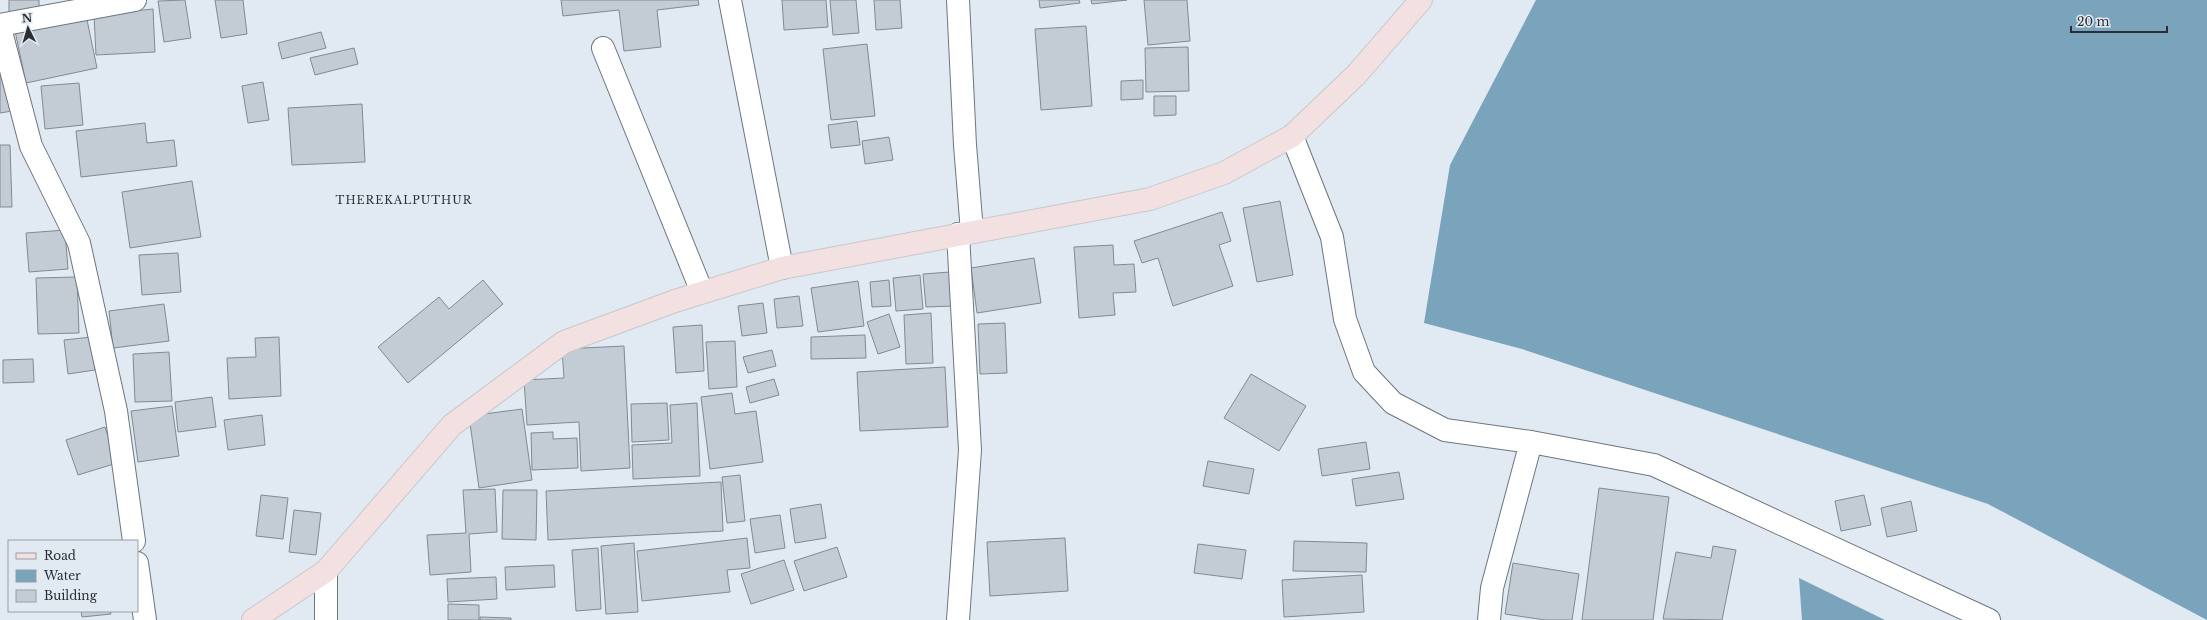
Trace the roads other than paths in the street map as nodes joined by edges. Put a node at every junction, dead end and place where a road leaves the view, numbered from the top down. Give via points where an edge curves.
1 (135, 0) edge
2 (730, 0) edge
3 (958, 0) edge
4 (1421, 0) edge
5 (0, 27) edge
6 (603, 48) dead end
7 (1292, 136) junction
8 (965, 233) junction
9 (782, 268) junction
10 (702, 292) junction
11 (1530, 442) junction
12 (134, 540) edge
13 (138, 570) edge
14 (326, 571) junction
15 (145, 620) edge
16 (253, 620) edge
17 (326, 620) edge
18 (958, 620) edge
19 (1489, 620) edge
20 (1989, 620) edge

1 - 5 street
2 - 9 street
3 - 8 street via 965,144
4 - 7 main road via 1356,75
5 - 12 street via 31,146 79,243 116,412
6 - 10 street
7 - 8 main road via 1224,173 1150,199
7 - 11 street via 1332,237 1345,319 1364,372 1393,403 1445,430
8 - 9 main road
8 - 18 street via 970,450
9 - 10 main road
10 - 14 main road via 564,342 477,406 452,425
11 - 19 street via 1492,588
11 - 20 street via 1654,465
13 - 15 street
14 - 16 main road
14 - 17 street

